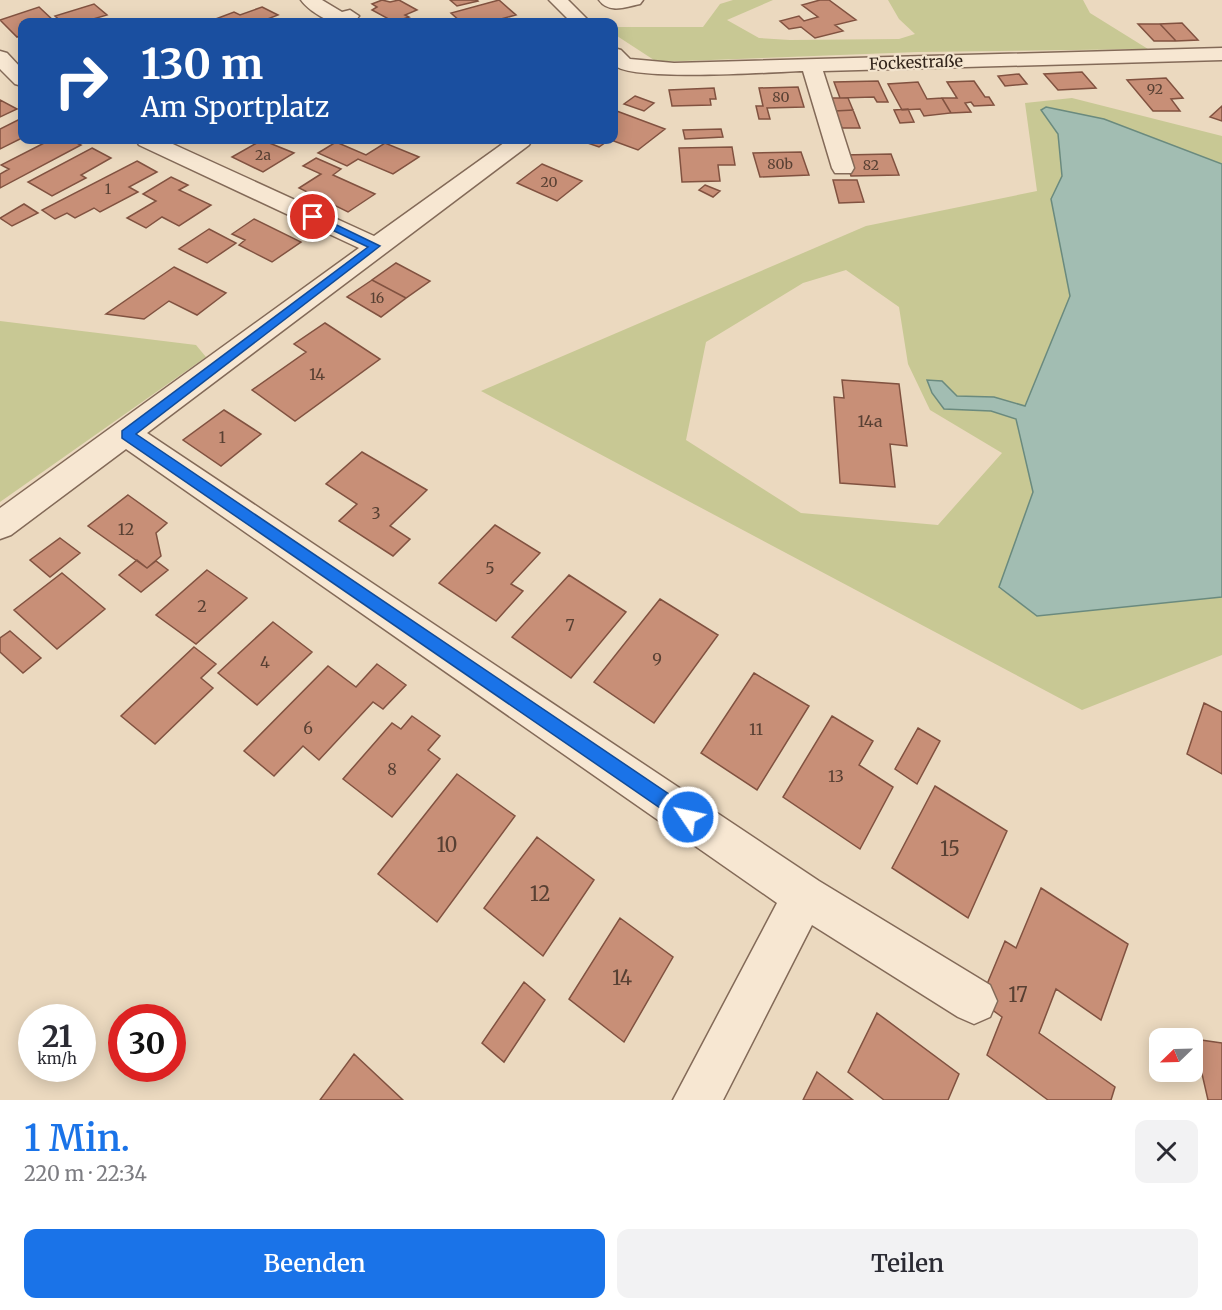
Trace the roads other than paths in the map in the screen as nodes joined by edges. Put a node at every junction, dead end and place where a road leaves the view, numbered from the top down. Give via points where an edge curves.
1 (309, 0) edge
2 (558, 0) edge
3 (608, 0) edge
4 (634, 0) edge
5 (350, 15) dead end
6 (338, 18) edge
7 (342, 18) edge
8 (577, 18) edge
9 (1222, 54) edge
10 (0, 57) edge
11 (618, 63) edge
12 (811, 65) junction
13 (18, 76) edge
14 (156, 144) edge
15 (515, 144) edge
16 (843, 168) dead end
17 (375, 246) junction
18 (127, 434) junction
19 (0, 526) edge
20 (804, 896) junction
21 (974, 1001) dead end
22 (697, 1100) edge

1 - 6 street
2 - 8 street
3 - 4 street via 618,4
5 - 7 street
9 - 12 street, Fockestraße
10 - 13 street
11 - 12 street, Fockestraße via 674,69
12 - 16 street
14 - 17 street
15 - 17 street
17 - 18 street
18 - 19 street
18 - 20 street
20 - 21 street
20 - 22 street

